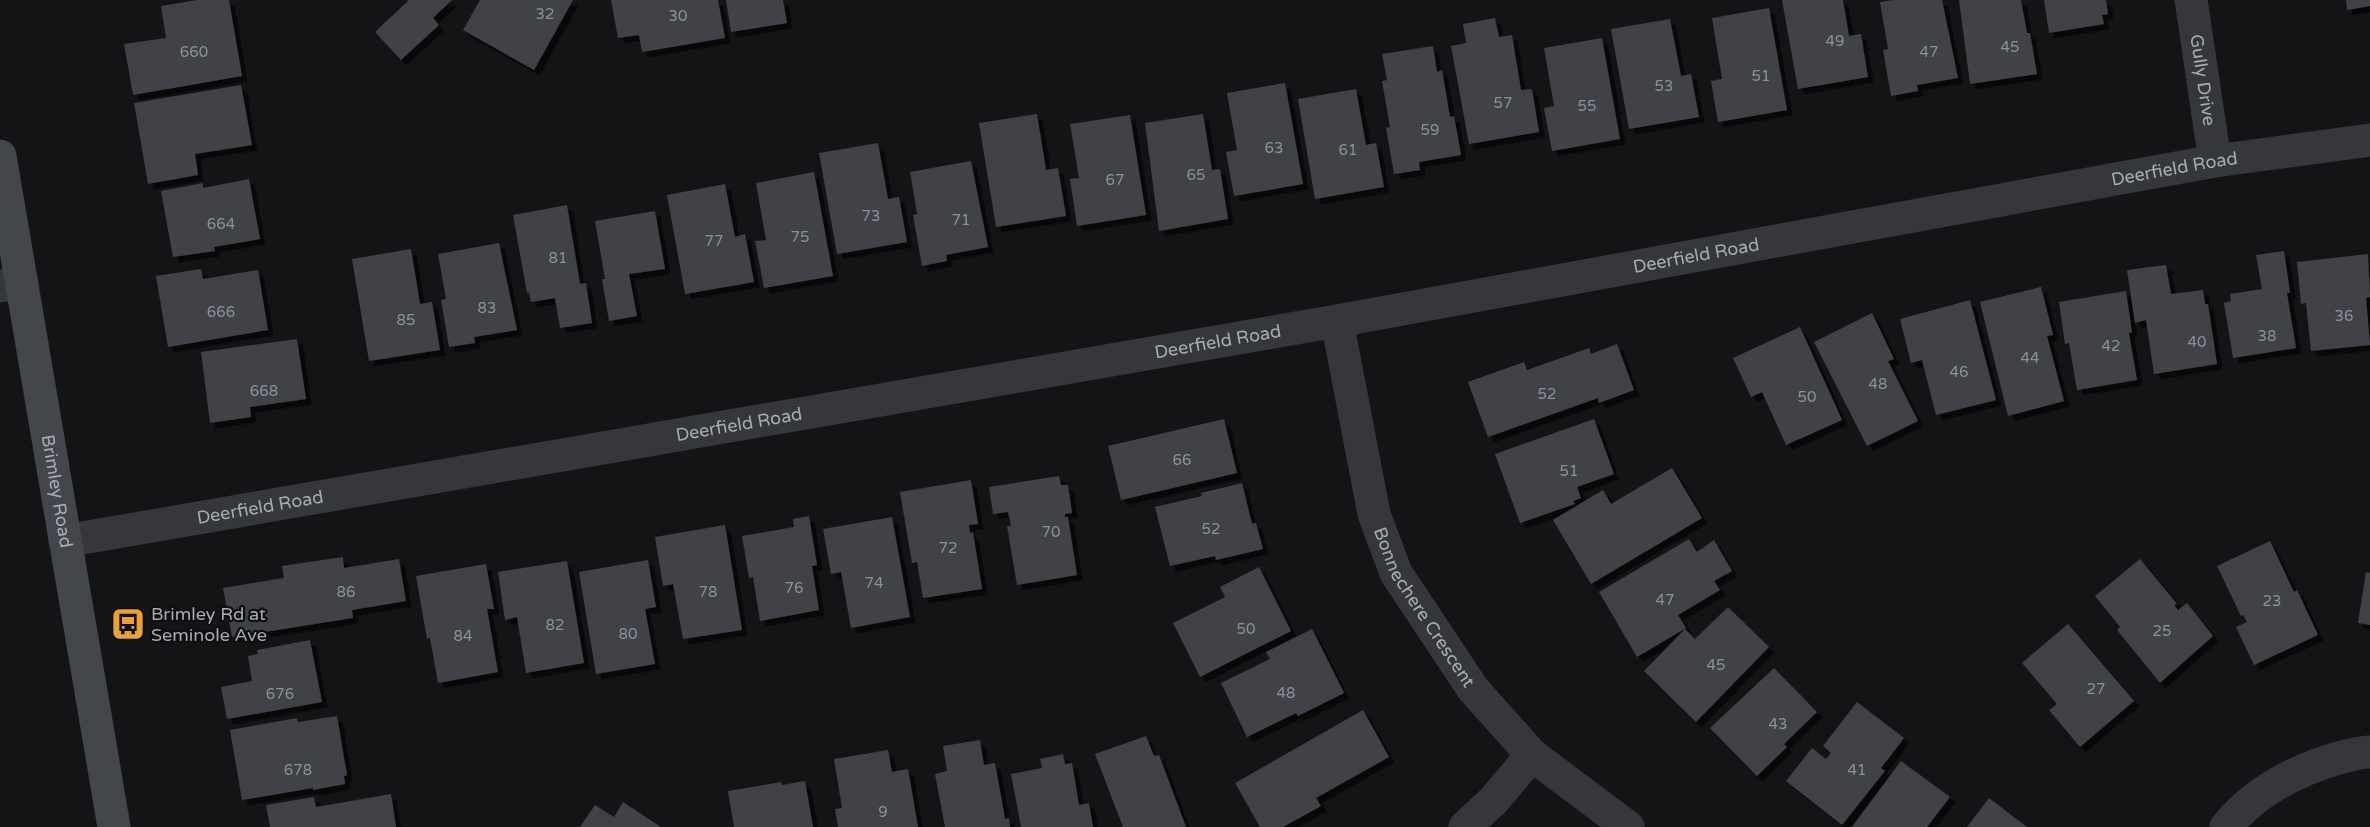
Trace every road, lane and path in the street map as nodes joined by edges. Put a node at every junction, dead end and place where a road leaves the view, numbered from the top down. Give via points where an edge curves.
1 (2191, 0) edge
2 (2370, 140) edge
3 (0, 156) edge
4 (2215, 161) junction
5 (11, 285) edge
6 (1337, 321) junction
7 (65, 541) junction
8 (2370, 752) edge
9 (1532, 755) junction
10 (114, 827) edge
11 (1465, 827) edge
12 (1628, 827) edge
13 (2226, 827) edge

1 - 4 street, Gully Drive
2 - 4 street, Deerfield Road
3 - 5 main road, Brimley Road
4 - 6 street, Deerfield Road
5 - 7 main road, Brimley Road
6 - 7 street, Deerfield Road
6 - 9 street, Bonnechere Crescent via 1374,514 1396,573 1473,688
7 - 10 main road, Brimley Road
8 - 13 street via 2302,770 2266,791
9 - 11 street
9 - 12 street, Bonnechere Crescent

